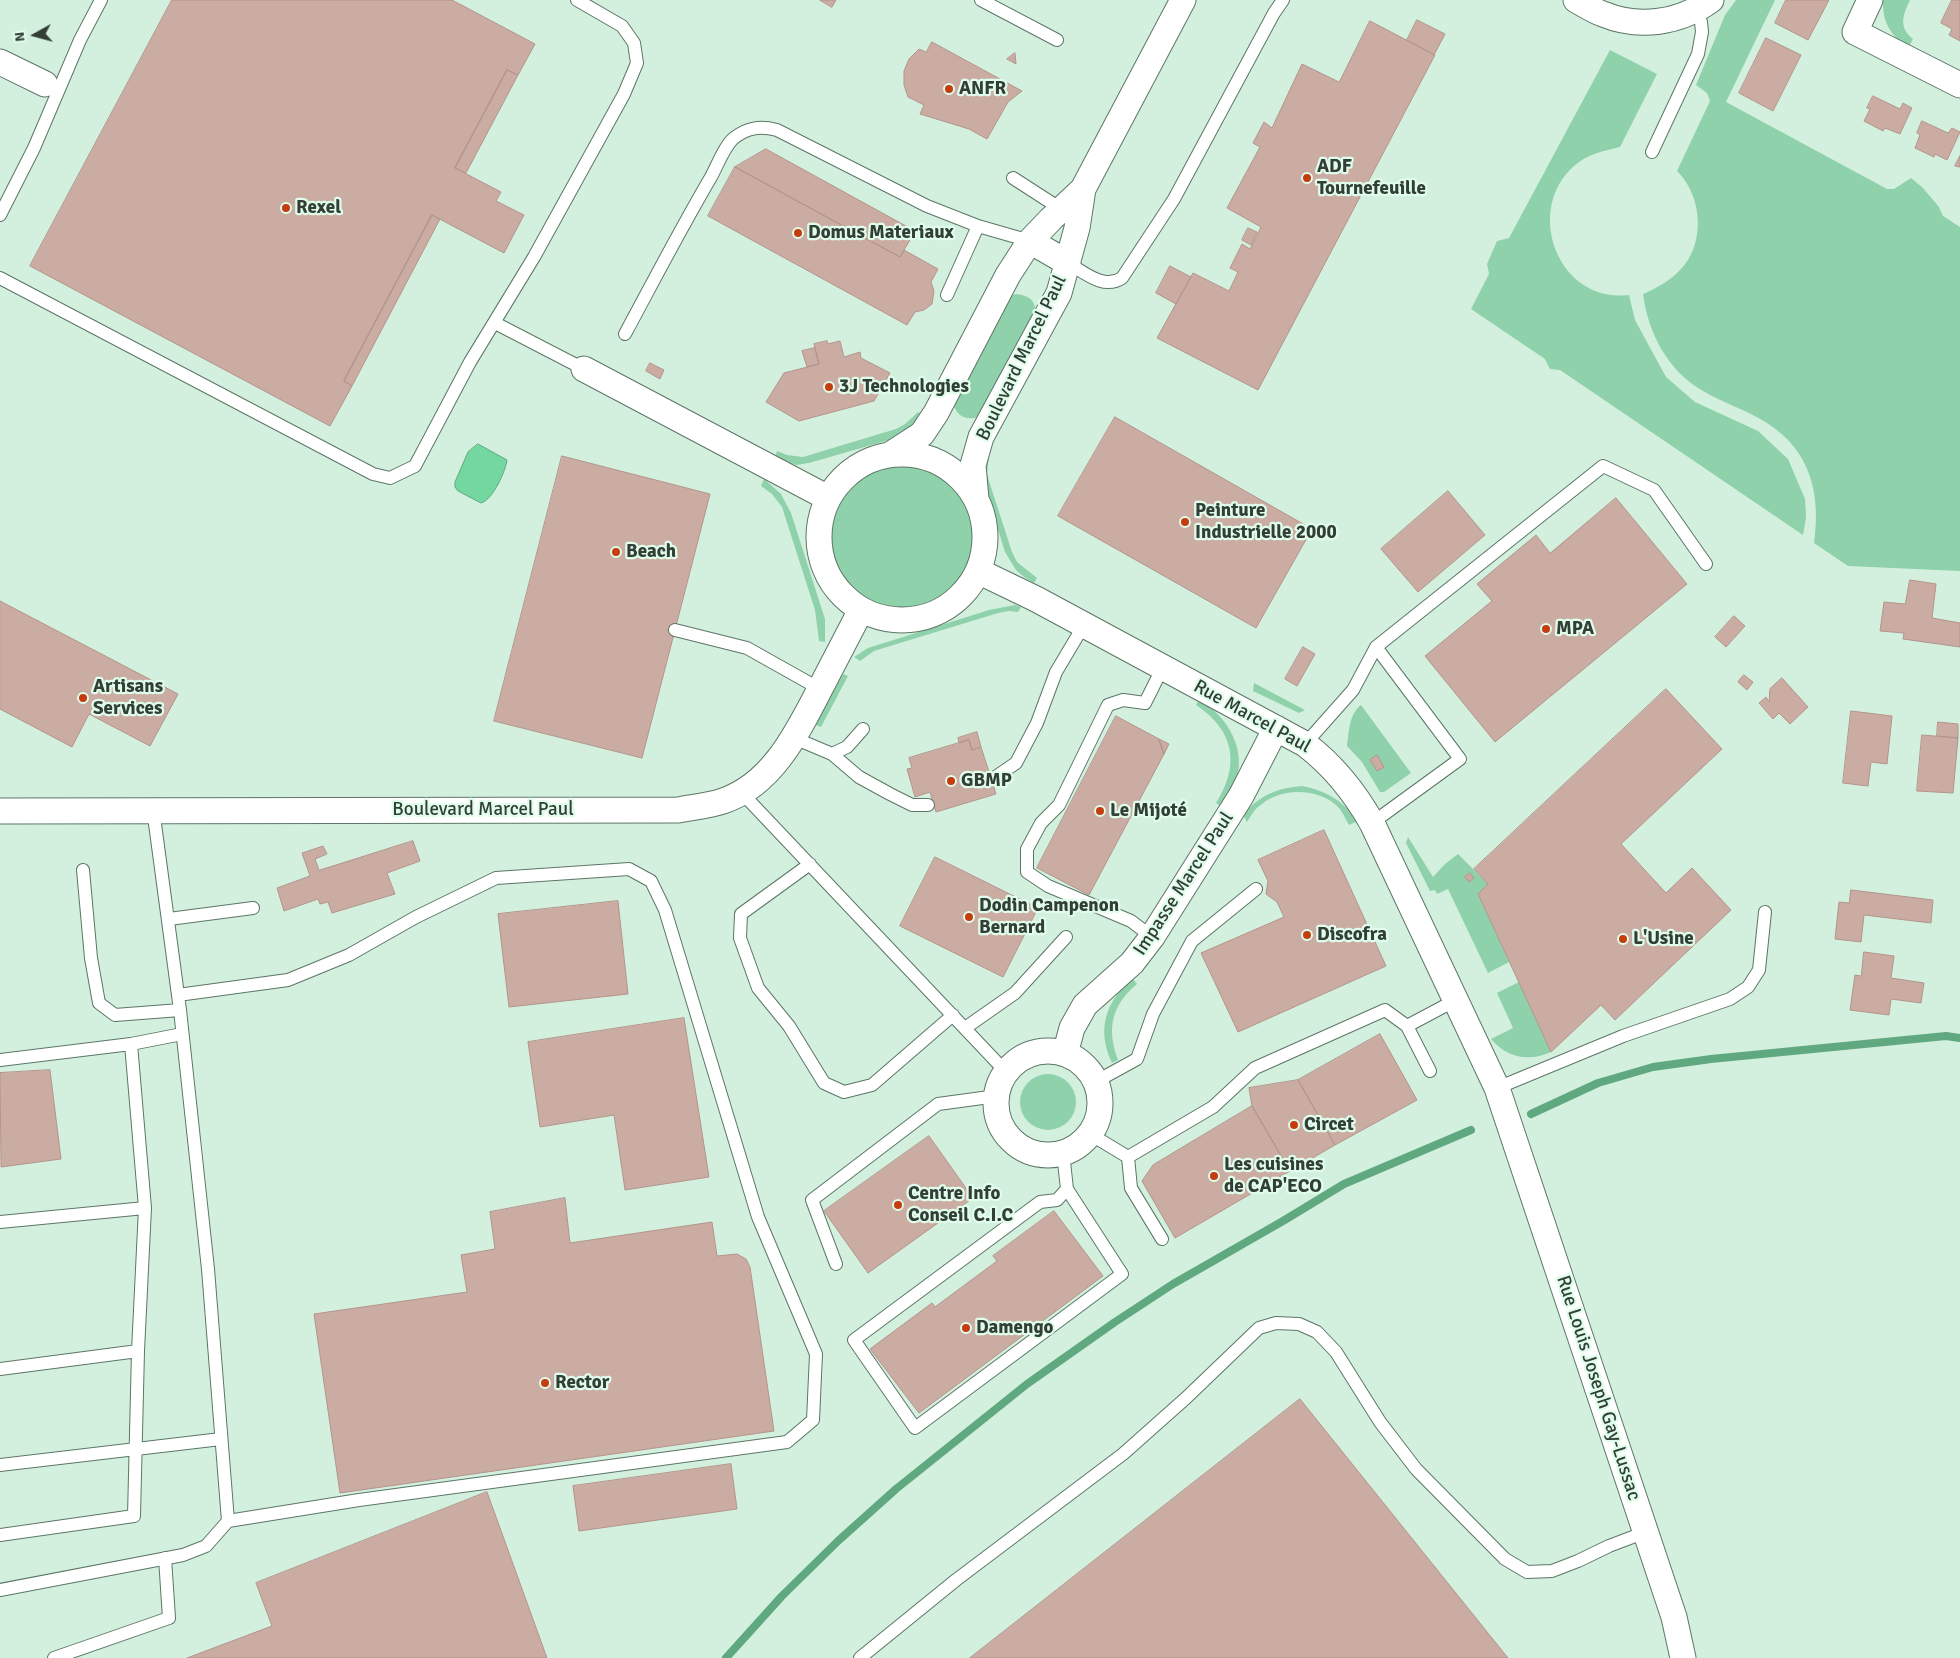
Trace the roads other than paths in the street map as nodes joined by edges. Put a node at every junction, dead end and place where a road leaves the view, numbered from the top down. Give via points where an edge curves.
1 (101, 0) edge
2 (577, 0) edge
3 (981, 0) edge
4 (1183, 0) edge
5 (1283, 0) edge
6 (1576, 0) edge
7 (1870, 0) edge
8 (1703, 5) edge
9 (1057, 40) dead end
10 (0, 62) edge
11 (1960, 85) edge
12 (51, 88) junction
13 (1652, 152) dead end
14 (1013, 178) dead end
15 (1083, 189) junction
16 (1061, 209) junction
17 (0, 215) edge
18 (978, 226) junction
19 (1030, 241) junction
20 (1068, 263) junction
21 (0, 278) edge
22 (947, 295) dead end
23 (495, 323) junction
24 (625, 334) dead end
25 (584, 369) joint
26 (891, 454) junction
27 (828, 498) junction
28 (976, 499) junction
29 (1706, 564) dead end
30 (978, 571) junction
31 (861, 610) junction
32 (1084, 625) junction
33 (676, 630) dead end
34 (1376, 647) junction
35 (1163, 667) junction
36 (820, 689) junction
37 (1276, 728) junction
38 (862, 729) dead end
39 (794, 738) junction
40 (1305, 744) junction
41 (832, 754) junction
42 (994, 778) dead end
43 (741, 792) junction
44 (928, 805) dead end
45 (153, 809) junction
46 (0, 811) edge
47 (1372, 823) junction
48 (810, 864) junction
49 (82, 870) dead end
50 (1256, 890) dead end
51 (253, 908) dead end
52 (1765, 912) dead end
53 (169, 919) junction
54 (1066, 937) dead end
55 (1152, 937) junction
56 (178, 995) junction
57 (1456, 1000) junction
58 (180, 1010) junction
59 (953, 1015) junction
60 (1407, 1026) junction
61 (965, 1028) junction
62 (182, 1034) junction
63 (131, 1044) junction
64 (1065, 1054) junction
65 (0, 1060) edge
66 (1430, 1071) dead end
67 (1007, 1073) junction
68 (1095, 1082) junction
69 (1497, 1088) junction
70 (997, 1096) junction
71 (1508, 1120) joint
72 (1090, 1134) junction
73 (1063, 1153) junction
74 (1128, 1157) junction
75 (1067, 1189) junction
76 (146, 1208) junction
77 (0, 1222) edge
78 (1162, 1239) dead end
79 (836, 1264) dead end
80 (138, 1352) junction
81 (0, 1369) edge
82 (222, 1439) junction
83 (137, 1450) junction
84 (0, 1465) edge
85 (228, 1521) junction
86 (1646, 1532) junction
87 (0, 1535) edge
88 (165, 1558) junction
89 (0, 1590) edge
90 (54, 1658) edge
91 (860, 1658) edge
92 (1683, 1658) edge

1 - 12 lane
2 - 23 lane via 622,26 634,43 637,63 624,94
3 - 9 lane
4 - 15 street, Boulevard Marcel Paul
5 - 20 lane via 1174,199 1122,278 1110,284 1103,283
6 - 8 street via 1616,19 1644,22 1673,19
7 - 11 street via 1855,32
8 - 13 lane via 1700,48
10 - 12 street
12 - 17 lane via 34,148
14 - 16 lane
15 - 16 street, Boulevard Marcel Paul
15 - 20 street, Boulevard Marcel Paul
16 - 19 street, Boulevard Marcel Paul
18 - 19 lane
18 - 22 lane
18 - 24 lane via 927,206 777,130 754,128 732,140
19 - 20 street
19 - 26 street, Boulevard Marcel Paul via 1008,274 936,413 922,434
20 - 28 street, Boulevard Marcel Paul via 1059,292 981,438 974,465
21 - 23 lane via 373,474 390,478 415,466 470,362
23 - 25 lane
25 - 27 street
26 - 27 street via 866,462 851,472
26 - 28 street via 916,455 941,463 961,478
27 - 31 street via 820,522 819,548 826,572 841,594
28 - 30 street via 984,522 985,547
29 - 34 lane via 1654,490 1603,466
30 - 31 street via 956,600 941,611 915,620 887,619
30 - 32 street, Rue Marcel Paul
31 - 36 street, Boulevard Marcel Paul
32 - 35 street, Rue Marcel Paul
32 - 42 lane via 1056,672 1037,723 1016,763
33 - 36 lane via 747,648
34 - 40 lane via 1353,690
34 - 47 lane via 1460,759
35 - 37 street, Rue Marcel Paul
35 - 55 lane via 1145,703 1123,700 1108,705 1059,805 1041,823 1026,849 1027,872 1048,886 1132,921
36 - 39 street, Boulevard Marcel Paul
37 - 40 street, Rue Marcel Paul
37 - 55 street, Impasse Marcel Paul via 1241,796
38 - 41 lane via 848,747
39 - 41 lane
39 - 43 street, Boulevard Marcel Paul via 775,764
40 - 47 street, Rue Marcel Paul via 1345,781
41 - 44 lane via 859,777 890,794 912,805
43 - 45 street, Boulevard Marcel Paul via 723,801 678,810
43 - 48 lane
45 - 46 street, Boulevard Marcel Paul
45 - 53 lane
47 - 57 street, Rue Marcel Paul
48 - 59 lane
48 - 59 lane via 741,914 739,925 740,938 758,988 789,1026 824,1084 844,1092 872,1085
49 - 58 lane via 99,1003 115,1015
50 - 68 lane via 1192,942 1153,1014 1137,1060
51 - 53 lane
52 - 69 lane via 1759,970 1748,987 1730,999 1623,1036
53 - 56 lane
54 - 61 lane via 1015,993
55 - 64 street, Impasse Marcel Paul via 1132,963 1085,1005 1072,1028
56 - 58 lane
56 - 85 lane via 288,980 349,955 416,917 496,878 628,868 651,881 665,910 758,1217 816,1354 813,1420 787,1442
57 - 60 lane
57 - 69 street, Rue Marcel Paul
58 - 62 lane
59 - 61 lane
60 - 66 lane
60 - 74 lane via 1385,1010 1255,1068 1213,1107
61 - 67 lane
62 - 63 lane
62 - 82 lane via 208,1269
63 - 65 lane
63 - 76 lane
64 - 67 street via 1047,1051 1029,1055 1014,1064
64 - 68 street via 1081,1062
67 - 70 street
68 - 72 street via 1100,1111
69 - 71 street, Rue Marcel Paul
70 - 73 street via 998,1114 1004,1131 1016,1144 1032,1153 1050,1156
70 - 79 lane via 938,1104 812,1200
71 - 86 street, Rue Louis Joseph Gay-Lussac
72 - 73 street via 1083,1143
72 - 74 lane
73 - 75 lane
74 - 78 lane via 1131,1188
75 - 75 lane via 1057,1200 1040,1202 854,1340 915,1428 1122,1274
76 - 77 lane
76 - 80 lane
80 - 81 lane
80 - 83 lane
82 - 83 lane
82 - 85 lane
83 - 84 lane
83 - 87 lane via 134,1516
85 - 88 lane via 206,1546
86 - 91 lane via 1552,1571 1527,1572 1505,1559 1416,1469 1380,1422 1336,1352 1317,1332 1299,1324 1276,1323 1259,1328 1123,1454 956,1580
86 - 92 street, Rue Louis Joseph Gay-Lussac via 1674,1616
88 - 89 lane
88 - 90 lane via 169,1618

